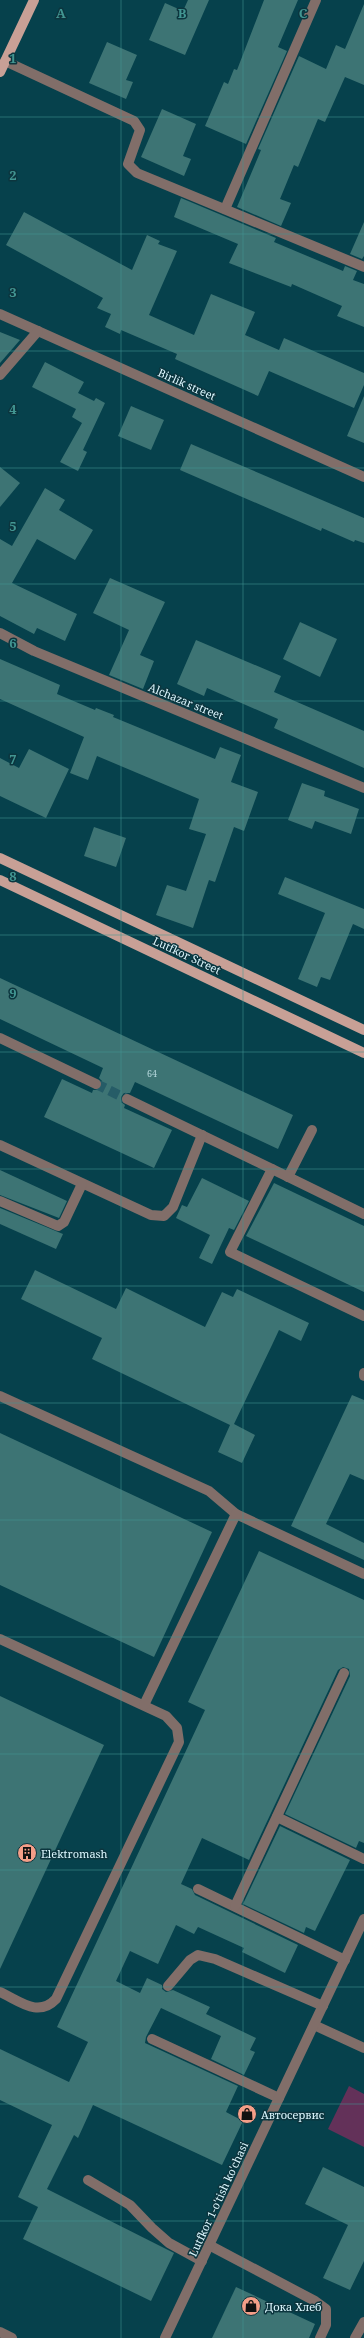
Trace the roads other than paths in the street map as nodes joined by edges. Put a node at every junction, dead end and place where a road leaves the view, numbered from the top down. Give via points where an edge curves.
1 (34, 0) edge
2 (316, 0) edge
3 (5, 61) junction
4 (0, 72) edge
5 (225, 209) junction
6 (364, 267) edge
7 (0, 314) edge
8 (38, 331) junction
9 (0, 375) edge
10 (364, 477) edge
11 (0, 633) edge
12 (364, 788) edge
13 (0, 858) edge
14 (0, 880) edge
15 (364, 1030) edge
16 (0, 1038) edge
17 (364, 1052) edge
18 (96, 1084) tunnel mouth
19 (128, 1099) tunnel mouth
20 (312, 1130) dead end
21 (202, 1135) junction
22 (0, 1145) edge
23 (272, 1169) junction
24 (288, 1177) junction
25 (82, 1184) junction
26 (0, 1200) edge
27 (364, 1214) edge
28 (364, 1316) edge
29 (364, 1372) edge
30 (364, 1376) edge
31 (0, 1396) edge
32 (236, 1514) junction
33 (364, 1574) edge
34 (0, 1639) edge
35 (344, 1673) dead end
36 (144, 1705) junction
37 (277, 1817) junction
38 (364, 1859) edge
39 (198, 1889) dead end
40 (235, 1906) junction
41 (364, 1919) edge
42 (345, 1960) junction
43 (168, 1986) dead end
44 (0, 1992) edge
45 (323, 2006) junction
46 (314, 2025) junction
47 (152, 2039) dead end
48 (364, 2048) edge
49 (279, 2098) junction
50 (88, 2180) dead end
51 (209, 2245) junction
52 (202, 2261) junction
53 (364, 2322) edge
54 (0, 2332) edge
55 (12, 2338) edge
56 (165, 2338) edge
57 (320, 2338) edge
58 (355, 2338) edge

1 - 3 main road
2 - 5 street
3 - 4 main road
3 - 5 street via 134,121 140,130 129,159 128,164 131,168
5 - 6 street
7 - 8 street, Birlik street
8 - 9 street
8 - 10 street, Birlik street
11 - 12 street, Alchazar street via 34,651
13 - 15 main road, Lutfkor Street
14 - 17 main road, Lutfkor Street
16 - 18 street
19 - 21 street
20 - 24 street
21 - 23 street
21 - 25 street via 173,1207 164,1216 151,1215
22 - 25 street
23 - 24 street
23 - 28 street via 230,1252
24 - 27 street
25 - 26 street via 64,1222 58,1226
29 - 30 street
31 - 32 street via 209,1491
32 - 33 street
32 - 36 street
34 - 36 street
35 - 37 street
36 - 44 street via 166,1716 177,1728 179,1742 56,1999 48,2007 39,2009
37 - 38 street
37 - 40 street
39 - 40 street
40 - 42 street
41 - 42 street, Lutfkor 1-o'tish ko'chasi
42 - 45 street, Lutfkor 1-o'tish ko'chasi
43 - 45 street via 190,1960 198,1955 215,1958
45 - 46 street, Lutfkor 1-o'tish ko'chasi
46 - 48 street
46 - 49 street, Lutfkor 1-o'tish ko'chasi
47 - 49 street
49 - 51 street, Lutfkor 1-o'tish ko'chasi
50 - 52 street via 130,2205 170,2243
51 - 52 street, Lutfkor 1-o'tish ko'chasi
51 - 57 street via 326,2309 326,2324
52 - 56 street, Lutfkor 1-o'tish ko'chasi
53 - 58 street
54 - 55 street

